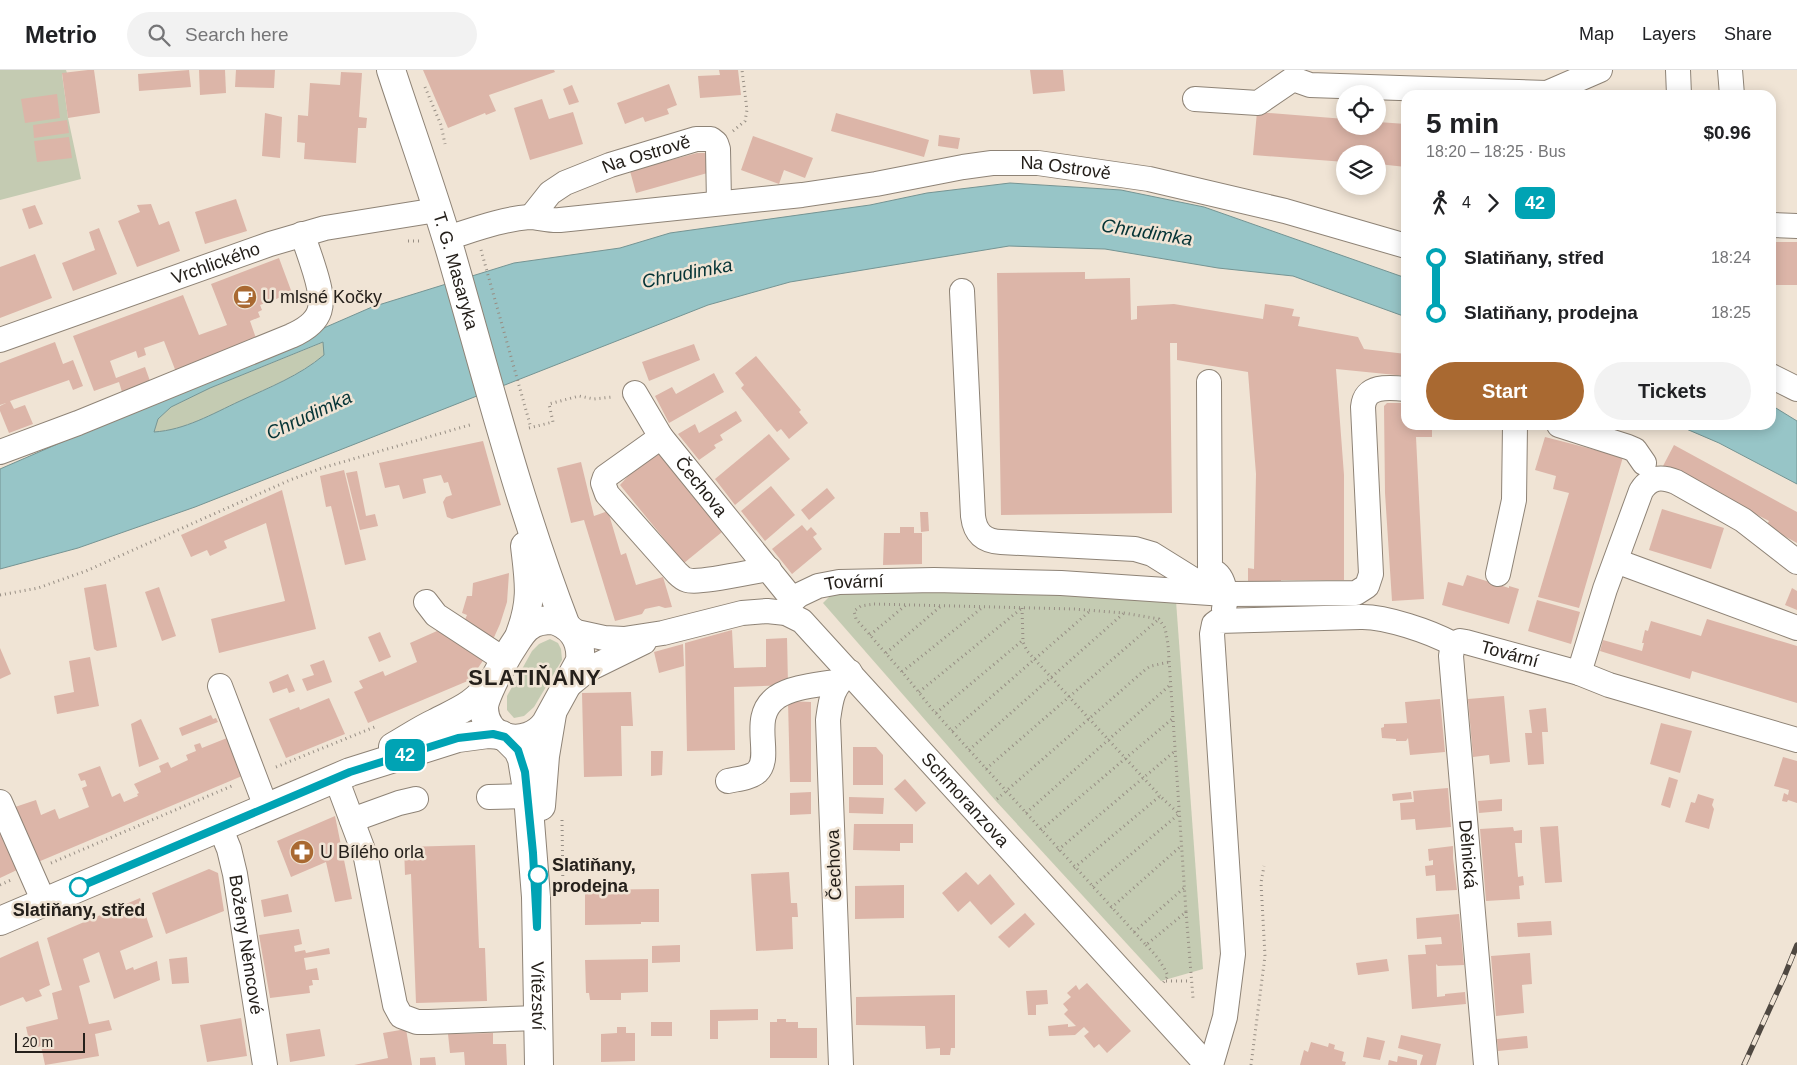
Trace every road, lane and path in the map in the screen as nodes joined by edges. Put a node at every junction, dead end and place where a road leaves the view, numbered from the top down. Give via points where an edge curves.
1 (391, 70) edge
2 (742, 70) edge
3 (1600, 70) edge
4 (1678, 70) edge
5 (1730, 70) edge
6 (1290, 75) edge
7 (1443, 90) edge
8 (1558, 90) edge
9 (1679, 90) edge
10 (1732, 90) edge
11 (1195, 99) dead end
12 (716, 143) junction
13 (719, 203) junction
14 (437, 210) junction
15 (531, 217) junction
16 (1776, 225) edge
17 (1797, 226) edge
18 (302, 234) junction
19 (479, 243) dead end
20 (449, 245) junction
21 (1401, 245) edge
22 (962, 291) dead end
23 (0, 340) edge
24 (1776, 378) edge
25 (1209, 382) dead end
26 (1401, 389) edge
27 (1797, 389) edge
28 (635, 393) joint
29 (490, 424) junction
30 (1515, 430) edge
31 (1574, 430) edge
32 (661, 437) junction
33 (0, 452) edge
34 (1644, 463) dead end
35 (514, 473) junction
36 (1616, 561) junction
37 (1797, 562) edge
38 (769, 569) junction
39 (1498, 574) dead end
40 (1201, 581) junction
41 (1225, 594) junction
42 (0, 595) edge
43 (426, 602) dead end
44 (906, 605) junction
45 (790, 606) junction
46 (942, 606) junction
47 (983, 607) junction
48 (1022, 608) junction
49 (1090, 611) junction
50 (1124, 613) junction
51 (1159, 619) junction
52 (1218, 622) junction
53 (690, 627) junction
54 (569, 628) junction
55 (1797, 628) edge
56 (520, 634) junction
57 (870, 635) junction
58 (1023, 640) junction
59 (1453, 644) junction
60 (886, 653) junction
61 (1034, 659) junction
62 (1168, 662) junction
63 (502, 668) junction
64 (902, 672) junction
65 (1579, 673) junction
66 (845, 677) junction
67 (1051, 677) junction
68 (1170, 685) junction
69 (220, 686) dead end
70 (919, 692) junction
71 (1069, 697) junction
72 (559, 699) junction
73 (936, 713) junction
74 (1089, 719) junction
75 (1172, 719) junction
76 (382, 724) dead end
77 (952, 731) junction
78 (504, 736) junction
79 (1108, 740) junction
80 (1797, 740) edge
81 (969, 750) junction
82 (1175, 751) junction
83 (1125, 759) junction
84 (986, 769) junction
85 (343, 775) junction
86 (253, 776) junction
87 (1142, 778) junction
88 (728, 781) dead end
89 (536, 791) junction
90 (1006, 791) junction
91 (1160, 796) junction
92 (489, 797) dead end
93 (416, 799) dead end
94 (0, 802) edge
95 (266, 807) junction
96 (1026, 813) junction
97 (1179, 814) junction
98 (563, 815) dead end
99 (352, 820) junction
100 (220, 827) junction
101 (1041, 830) junction
102 (1181, 846) junction
103 (1058, 850) junction
104 (1264, 866) dead end
105 (1074, 868) junction
106 (30, 871) junction
107 (0, 885) edge
108 (1092, 887) junction
109 (1184, 888) junction
110 (44, 902) junction
111 (564, 902) dead end
112 (1112, 908) junction
113 (1186, 912) junction
114 (0, 921) edge
115 (1134, 932) junction
116 (1146, 945) junction
117 (1166, 981) junction
118 (1191, 981) junction
119 (1145, 998) junction
120 (1193, 998) dead end
121 (538, 1018) junction
122 (265, 1065) edge
123 (539, 1065) edge
124 (841, 1065) edge
125 (1207, 1065) edge
126 (1211, 1065) edge
127 (1251, 1065) edge
128 (1486, 1065) edge

1 - 14 main road, T. G. Masaryka
2 - 12 path via 745,121
3 - 8 street
4 - 9 street
5 - 10 street
6 - 7 street via 1310,85
6 - 11 street via 1258,103
12 - 13 street, Na Ostrově
12 - 15 street, Na Ostrově via 704,138 689,140 576,178 550,193
13 - 15 street, Na Ostrově via 560,220
13 - 21 street, Na Ostrově via 835,190 992,163 1038,163 1159,181 1285,211
14 - 18 street, Vrchlického
14 - 20 main road, T. G. Masaryka
15 - 20 street, Na Ostrově via 482,227
16 - 17 street
18 - 23 street, Vrchlického
18 - 33 street via 321,298 318,315 307,328 87,420
19 - 28 path via 531,428 554,422 549,404 579,396 594,399
20 - 29 main road, T. G. Masaryka
22 - 40 street via 973,516 980,535 1001,542 1144,551
24 - 27 street
25 - 40 street
26 - 41 street via 1375,390 1364,398 1371,568 1367,586 1352,593
28 - 32 street, Čechova
29 - 35 main road, T. G. Masaryka
29 - 42 path via 322,468 98,566 54,583
30 - 39 street via 1514,500
31 - 34 street via 1635,450
32 - 38 street, Čechova
32 - 38 street via 605,477 603,483 607,494 684,579 701,580
35 - 54 main road, T. G. Masaryka via 548,580
35 - 56 main road, T. G. Masaryka via 530,592 529,607
36 - 37 street via 1641,491 1650,480 1666,478 1730,512
36 - 55 street
36 - 65 street
38 - 45 street, Čechova
40 - 41 street via 1218,575
40 - 45 street, Tovární via 1079,584 934,580 839,582 818,586
41 - 52 street
43 - 63 street via 436,614
44 - 46 path
44 - 57 path
44 - 57 path via 858,607 854,616
45 - 53 street via 742,613
45 - 66 street, Schmoranzova via 811,629
46 - 47 path
46 - 60 path
47 - 48 path
47 - 64 path
48 - 49 path
48 - 58 path
48 - 70 path
49 - 50 path
49 - 61 path
50 - 51 path
50 - 67 path
51 - 62 path via 1166,632
51 - 71 path
52 - 59 street, Tovární via 1367,616 1432,633
52 - 126 street via 1212,627 1212,634 1233,954 1226,1009
53 - 54 street via 624,639 604,638
53 - 72 street via 606,659 578,676
54 - 56 main road via 553,620 541,621
54 - 72 main road, T. G. Masaryka via 579,643 580,661
56 - 63 main road, T. G. Masaryka
57 - 60 path
58 - 61 path
58 - 73 path
59 - 65 street, Tovární via 1466,642
59 - 128 street, Dělnická via 1451,656
60 - 64 path
61 - 67 path
61 - 77 path
62 - 68 path
62 - 74 path via 1146,669
63 - 78 main road, T. G. Masaryka via 484,708 492,727
63 - 85 main road, T. G. Masaryka via 471,704
64 - 70 path
65 - 80 street, Tovární via 1609,685
66 - 88 street via 790,691 771,701 763,718 759,769 750,776
66 - 119 street, Schmoranzova
66 - 124 street, Čechova via 831,700 828,720
67 - 71 path
67 - 81 path
68 - 75 path
68 - 79 path
69 - 86 street
70 - 73 path
71 - 74 path
71 - 84 path
72 - 78 main road, T. G. Masaryka via 543,727 535,734 520,740
72 - 89 main road, Vítězství via 547,735
73 - 77 path
74 - 79 path
74 - 90 path
75 - 82 path
75 - 83 path
76 - 86 path
77 - 81 path
78 - 85 main road, T. G. Masaryka via 488,734 458,738
78 - 89 main road, Vítězství via 518,750
79 - 83 path
79 - 96 path
81 - 84 path
82 - 87 path
82 - 97 path
83 - 87 path
83 - 101 path
84 - 90 path
85 - 95 main road, T. G. Masaryka
85 - 99 street
86 - 95 street
86 - 106 path
87 - 91 path
87 - 103 path
89 - 92 street
89 - 121 main road, Vítězství
90 - 96 path
91 - 97 path
91 - 105 path
93 - 99 street
94 - 106 street
95 - 100 main road, T. G. Masaryka
96 - 101 path
97 - 102 path
97 - 108 path
98 - 111 path
99 - 121 street via 366,858 395,1005 401,1016 417,1022
100 - 110 main road, T. G. Masaryka
100 - 122 street, Boženy Němcové via 235,874
101 - 103 path
102 - 109 path
102 - 112 path
103 - 105 path
104 - 127 path via 1261,883 1264,956
105 - 108 path
106 - 107 path
106 - 110 street
108 - 112 path
109 - 113 path
109 - 115 path
110 - 114 main road, T. G. Masaryka
112 - 115 path
113 - 116 path
113 - 118 path
115 - 116 path
116 - 117 path via 1162,962 1168,976
117 - 118 path
117 - 119 path
118 - 120 path
119 - 125 street, Schmoranzova
121 - 123 main road, Vítězství

